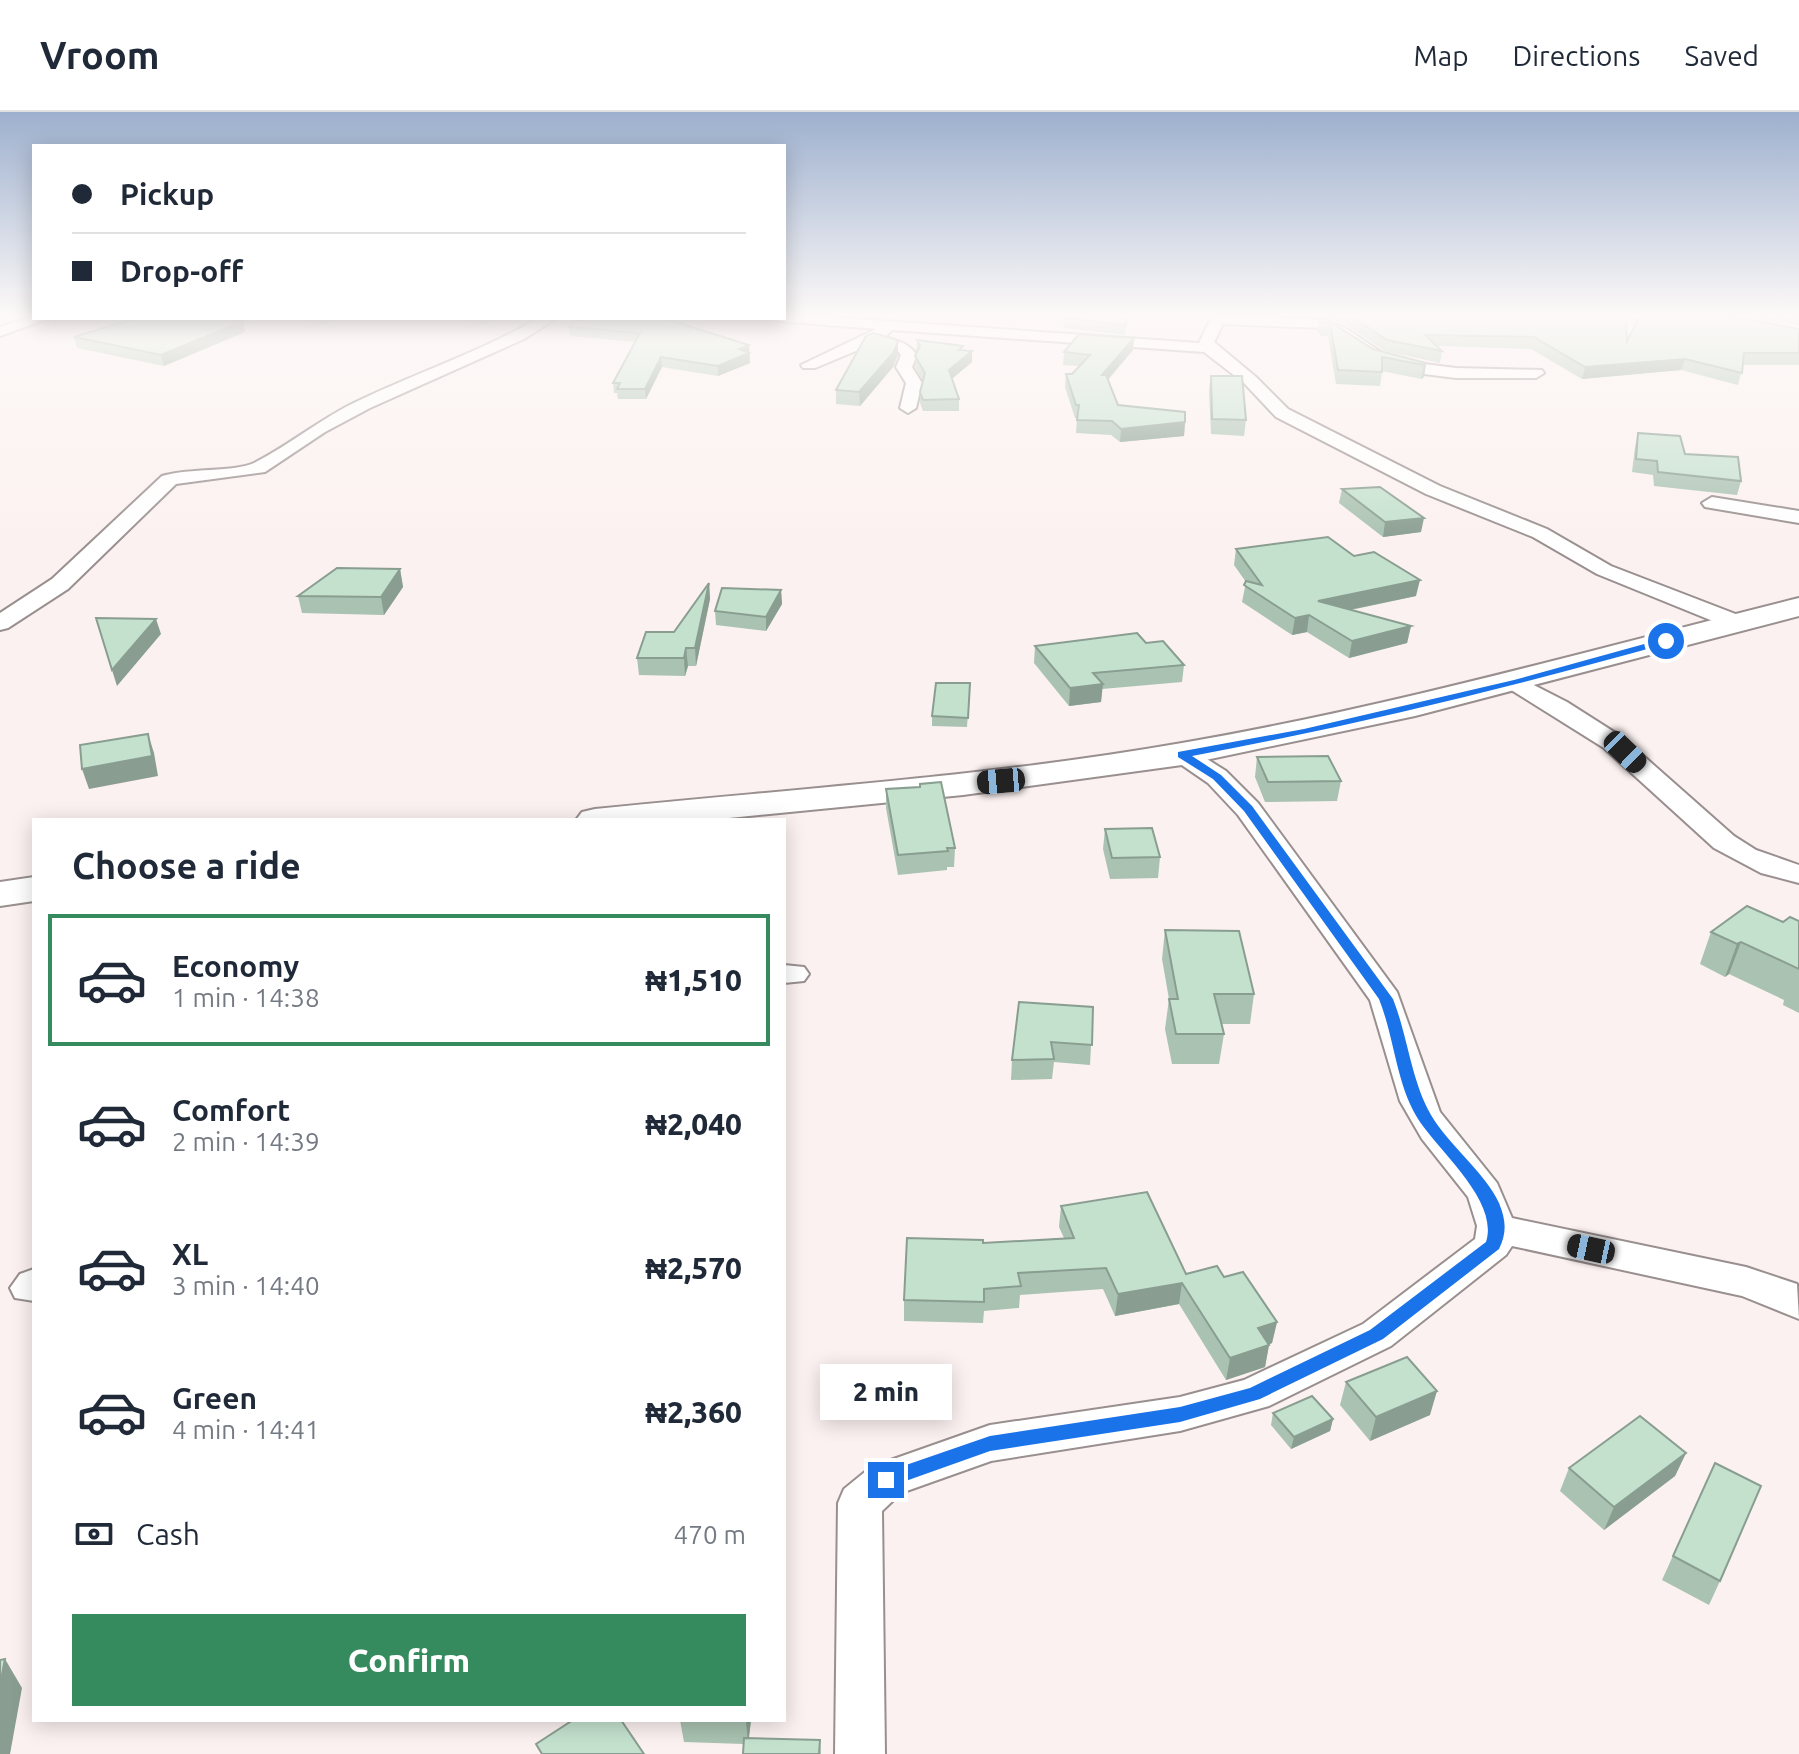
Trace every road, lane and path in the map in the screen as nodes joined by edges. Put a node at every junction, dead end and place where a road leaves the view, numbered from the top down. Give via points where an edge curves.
1 (394, 391) edge
2 (912, 391) edge
3 (1260, 391) edge
4 (908, 408) dead end
5 (1712, 503) dead end
6 (1799, 517) edge
7 (1799, 607) edge
8 (0, 623) edge
9 (1738, 623) junction
10 (1516, 683) junction
11 (1182, 754) junction
12 (678, 816) edge
13 (636, 818) edge
14 (1799, 874) edge
15 (32, 889) edge
16 (0, 894) edge
17 (1498, 1229) junction
18 (1799, 1304) edge
19 (860, 1754) edge

1 - 8 street via 319,428 258,468 169,480 60,584
2 - 4 street
3 - 9 street via 1282,413 1433,490 1553,540 1604,570
5 - 6 street
7 - 9 street
9 - 10 street
10 - 11 street
10 - 14 street via 1625,752 1707,832
11 - 12 street via 1030,779
11 - 17 street via 1217,777 1248,809 1386,999 1425,1118 1491,1202
12 - 13 street
15 - 16 street
17 - 18 street via 1746,1282
17 - 19 street via 1493,1245 1377,1335 1254,1394 1180,1414 990,1443 886,1480 860,1503

